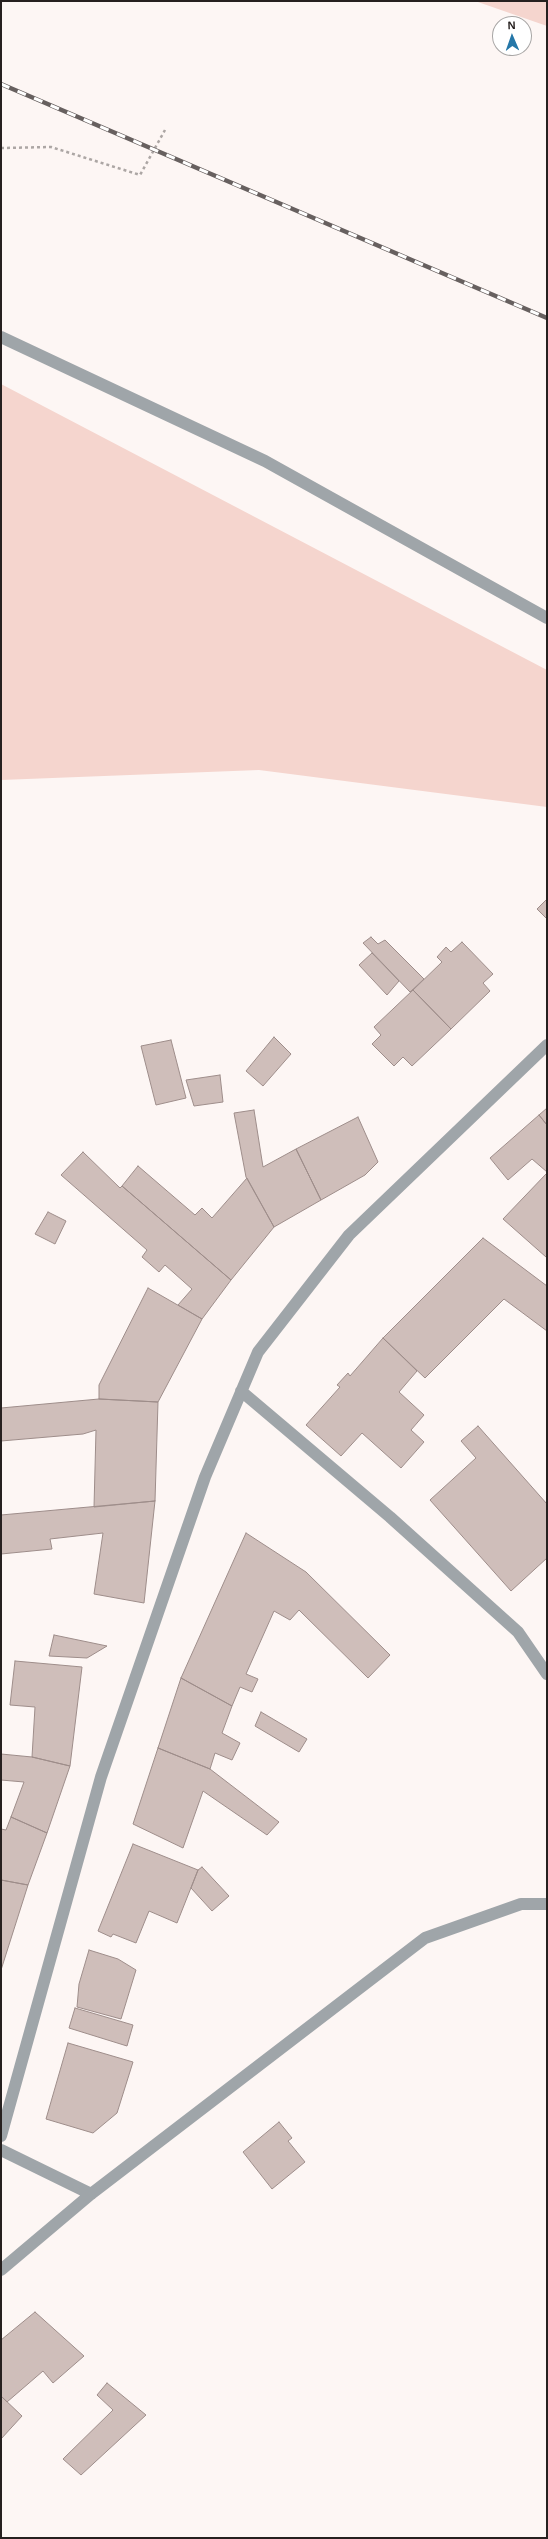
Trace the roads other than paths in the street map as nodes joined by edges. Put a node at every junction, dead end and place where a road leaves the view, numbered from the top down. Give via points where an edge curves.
1 (1, 337) edge
2 (547, 618) edge
3 (547, 1045) edge
4 (241, 1391) junction
5 (547, 1674) edge
6 (547, 1904) edge
7 (1, 2136) edge
8 (1, 2150) edge
9 (91, 2194) junction
10 (1, 2270) edge

1 - 2 street via 265,461
3 - 4 street via 349,1235 258,1352
4 - 5 street via 390,1517 518,1632
4 - 7 street via 206,1477 101,1777
6 - 9 street via 521,1904 426,1938
8 - 9 street
9 - 10 street

